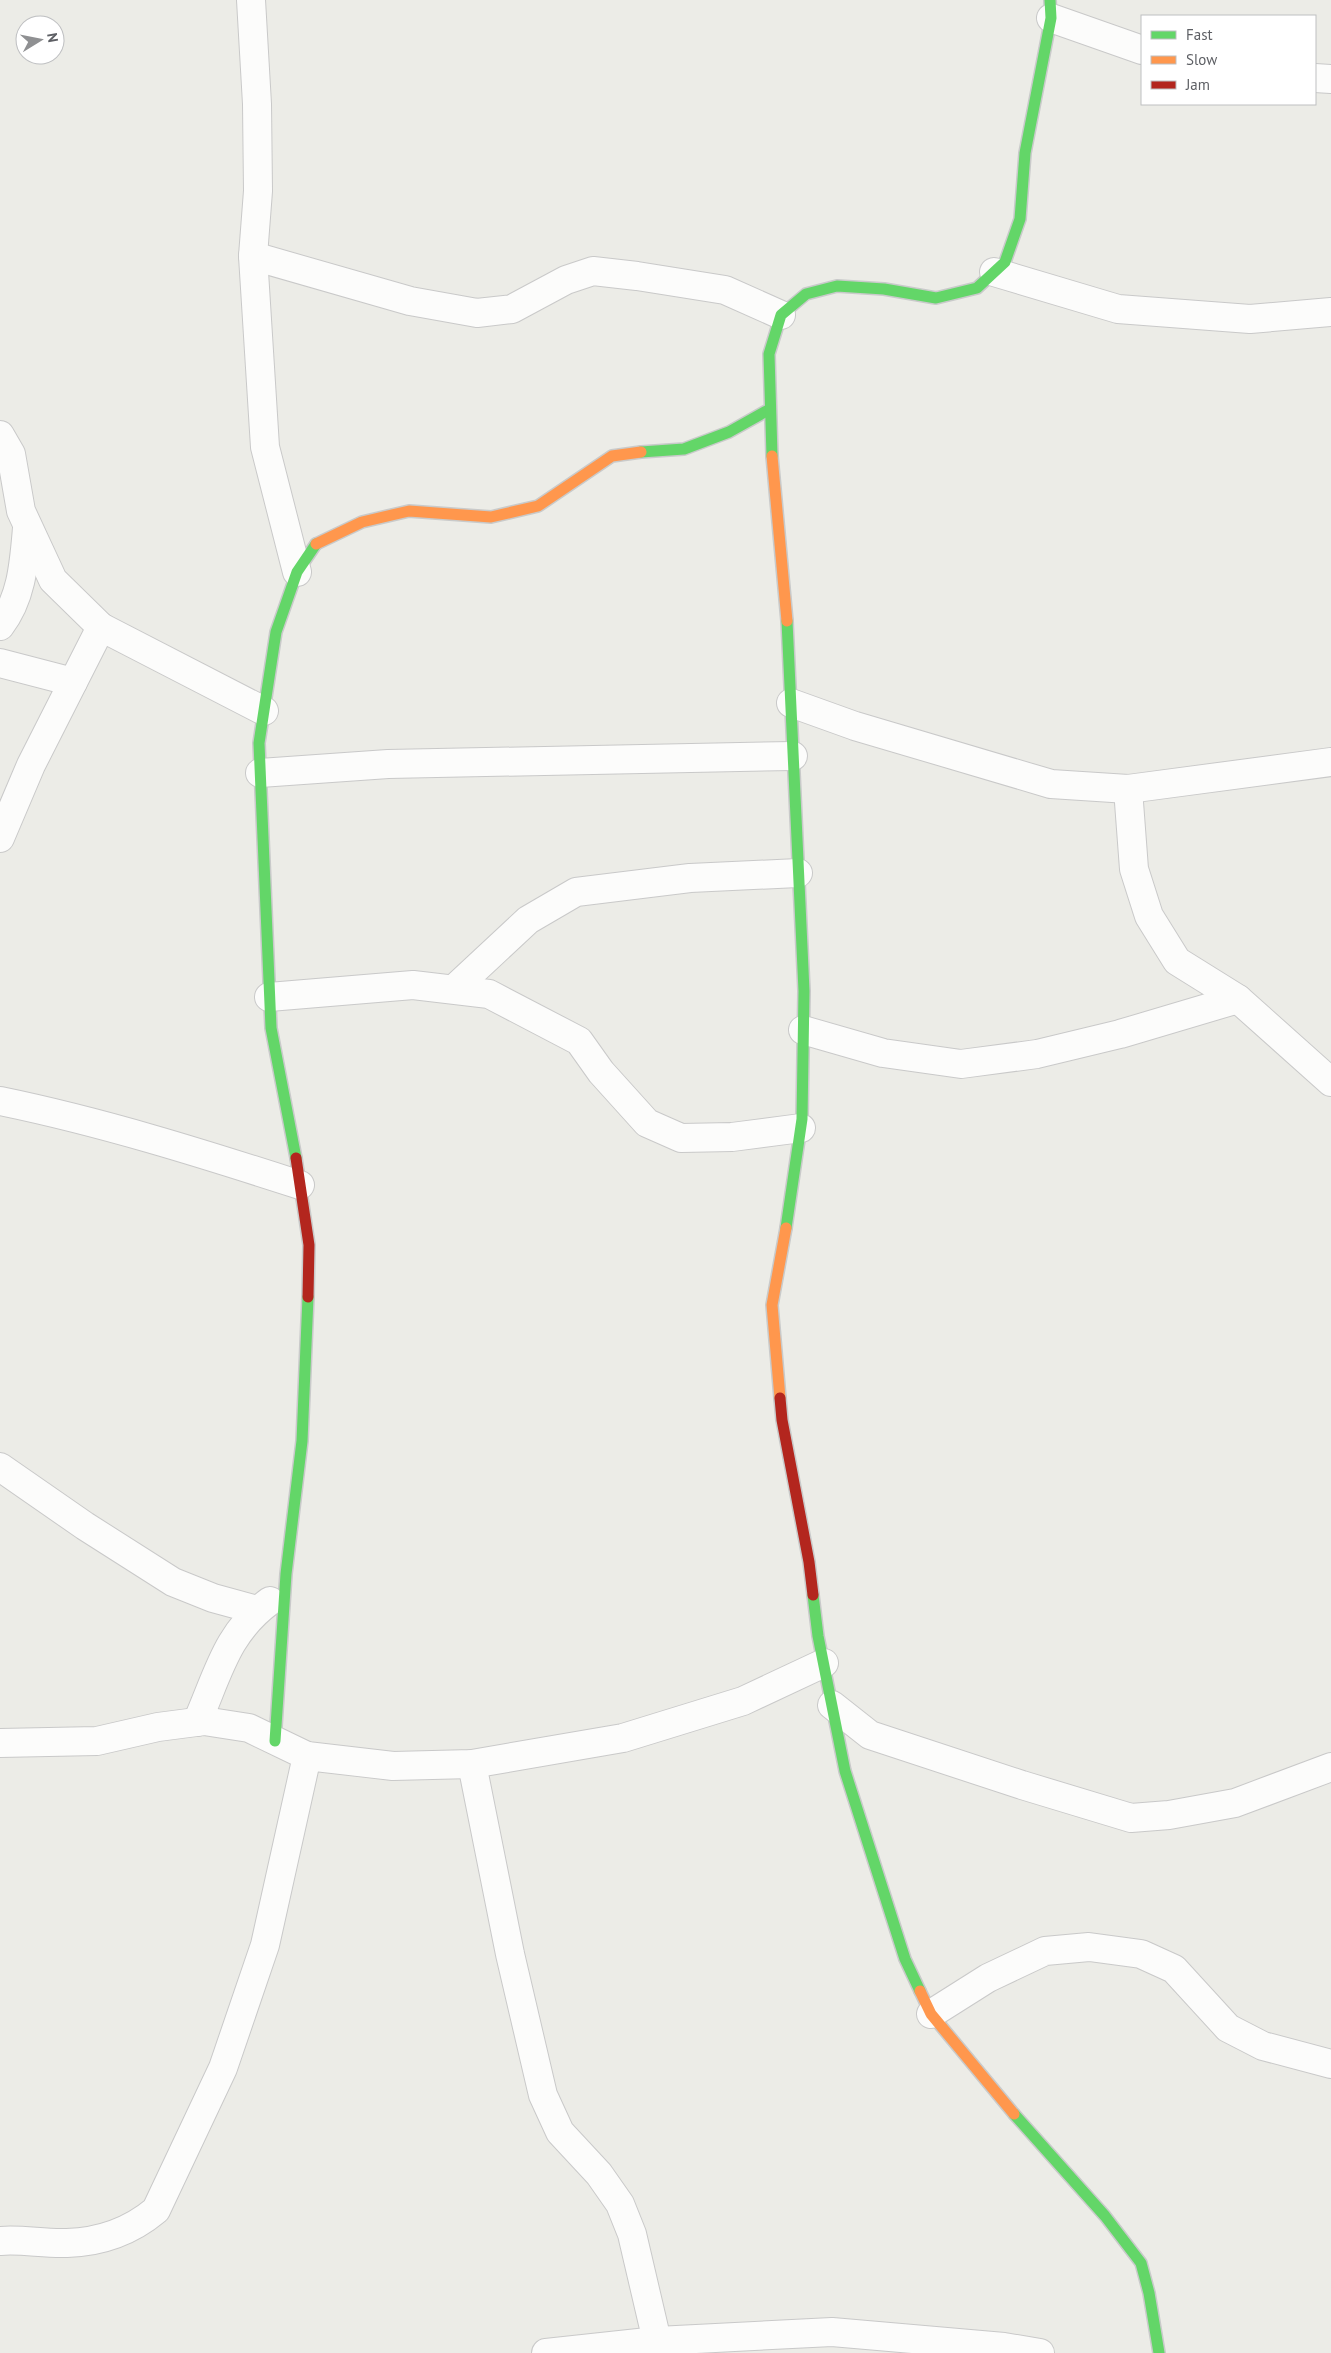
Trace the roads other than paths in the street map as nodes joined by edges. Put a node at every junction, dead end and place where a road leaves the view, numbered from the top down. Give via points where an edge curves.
1 (251, 0) edge
2 (1050, 9) edge
3 (1141, 50) edge
4 (1316, 78) edge
5 (1331, 79) edge
6 (253, 256) junction
7 (994, 272) junction
8 (1331, 312) edge
9 (781, 315) junction
10 (770, 409) junction
11 (0, 435) edge
12 (27, 524) junction
13 (296, 572) junction
14 (0, 626) edge
15 (101, 627) junction
16 (0, 663) edge
17 (73, 682) junction
18 (791, 702) junction
19 (264, 712) junction
20 (793, 756) junction
21 (1331, 762) edge
22 (260, 774) junction
23 (1128, 789) junction
24 (0, 838) edge
25 (798, 873) junction
26 (454, 989) junction
27 (269, 997) junction
28 (1238, 1000) junction
29 (803, 1030) junction
30 (1331, 1082) edge
31 (0, 1101) edge
32 (801, 1128) junction
33 (300, 1184) junction
34 (0, 1466) edge
35 (285, 1590) junction
36 (257, 1610) junction
37 (824, 1663) junction
38 (832, 1704) junction
39 (196, 1722) junction
40 (275, 1740) junction
41 (0, 1743) edge
42 (308, 1756) junction
43 (472, 1764) junction
44 (1331, 1768) edge
45 (931, 2014) junction
46 (1331, 2064) edge
47 (0, 2241) edge
48 (657, 2341) junction
49 (822, 2343) edge
50 (546, 2353) edge
51 (1040, 2353) edge
52 (1159, 2353) edge

1 - 6 street via 258,191
2 - 3 street
2 - 7 street via 1025,153 1020,219 1005,262
4 - 5 street
6 - 9 street via 410,302 477,313 512,309 566,280 593,271 725,290
6 - 13 street via 265,447
7 - 8 street via 1118,309 1250,319
7 - 9 street via 978,288 936,298 884,289 837,286 806,294
9 - 10 street via 769,354
10 - 13 street via 729,432 684,449 612,456 538,506 491,517 408,512 362,522 318,542
10 - 18 street
11 - 12 street via 11,454 21,511
12 - 14 street via 24,573 11,613
12 - 15 street via 53,580
13 - 19 street via 276,632
15 - 17 street
15 - 19 street
16 - 17 street
17 - 24 street via 31,764
18 - 20 street
18 - 23 street via 855,726 1051,784
19 - 22 street via 259,743
20 - 22 street via 388,764
20 - 25 street
21 - 23 street
22 - 27 street
23 - 28 street via 1134,869 1149,916 1177,961
25 - 26 street via 690,878 576,892 528,920
25 - 29 street
26 - 27 street via 413,985
26 - 32 street via 489,994 579,1041 601,1072 647,1123 681,1138 732,1137
27 - 33 street via 271,1028
28 - 29 street via 1037,1054 961,1064 883,1053
28 - 30 street
29 - 32 street
31 - 33 street via 163,1142
32 - 37 street via 772,1305 782,1420
33 - 35 street via 309,1245 307,1341 302,1440
34 - 36 street via 173,1582 213,1598
35 - 36 street
35 - 40 street
36 - 39 street via 240,1627 226,1650
37 - 38 street
37 - 43 street via 743,1701 623,1738
38 - 44 street via 870,1735 1022,1786 1131,1818 1235,1803
38 - 45 street via 845,1771 870,1857 905,1959
39 - 40 street via 249,1728
39 - 41 street via 97,1741
40 - 42 street
42 - 43 street via 393,1766
42 - 47 street via 265,1945 223,2068 156,2210 123,2232 98,2239 67,2243
43 - 48 street via 510,1954 543,2095 560,2132 599,2174 620,2204 635,2243
45 - 46 street via 988,1978 1045,1951 1089,1947 1141,1954 1174,1969 1228,2028 1263,2046
45 - 52 street via 1028,2132 1106,2216 1141,2263
48 - 49 street
48 - 50 street
49 - 51 street via 1004,2347

